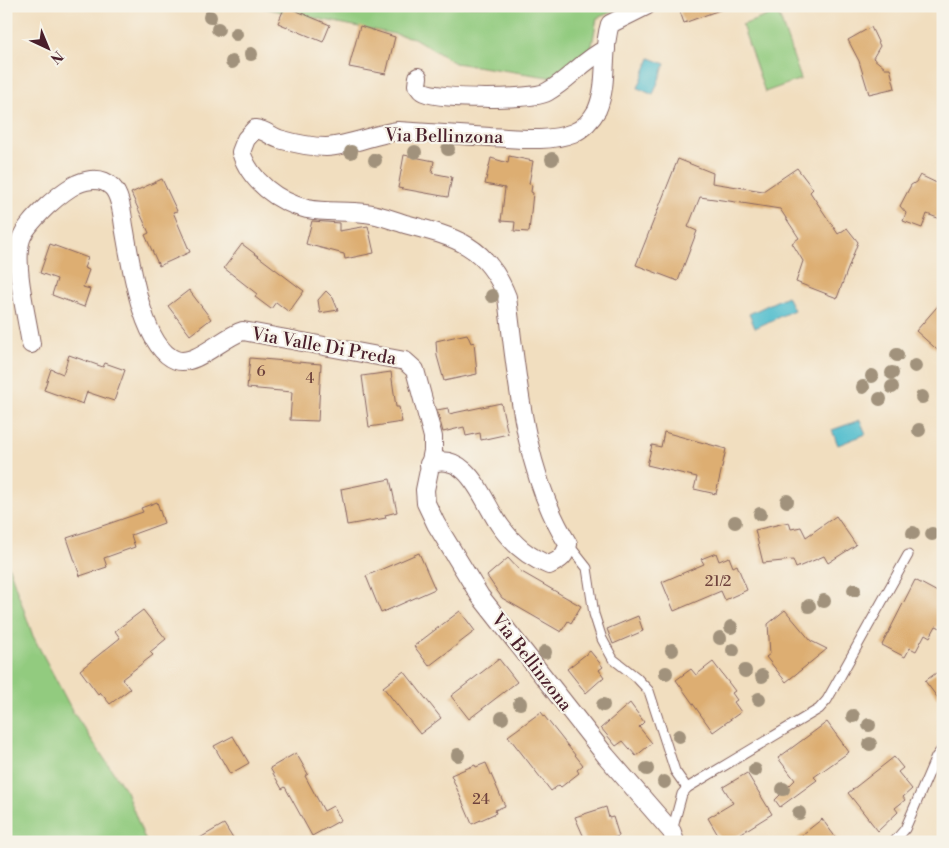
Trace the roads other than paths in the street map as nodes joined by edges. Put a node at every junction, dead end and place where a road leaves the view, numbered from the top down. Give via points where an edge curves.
1 (646, 6) edge
2 (606, 49) junction
3 (418, 77) dead end
4 (31, 344) dead end
5 (431, 458) junction
6 (568, 544) junction
7 (908, 555) dead end
8 (943, 748) edge
9 (687, 788) junction
10 (674, 837) edge
11 (894, 842) edge

1 - 2 street, Via Bellinzona via 610,24
2 - 3 street via 592,56 546,94 441,97 422,92 417,85
2 - 6 street, Via Bellinzona via 602,95 589,122 575,133 524,138 398,131 324,147 278,138 255,129 241,152 250,171 280,199 308,209 366,213 446,234 474,249 488,262 499,277 507,297 526,422 543,496
4 - 5 street, Via Valle Di Preda via 21,280 19,249 22,237 56,198 85,181 99,179 112,187 119,200 137,293 149,329 166,352 176,360 187,361 232,334 243,331 406,361 415,370 433,437
5 - 6 street via 449,462 464,471 475,482 511,540 536,560 549,565 560,560
5 - 10 street, Via Bellinzona via 426,503 472,582 606,756
6 - 9 lane, Via Bellinzona via 587,568 594,614 602,639 613,659 649,691 675,771
7 - 9 lane via 827,700 819,708
8 - 11 lane via 936,757 905,829
9 - 10 lane via 682,794

